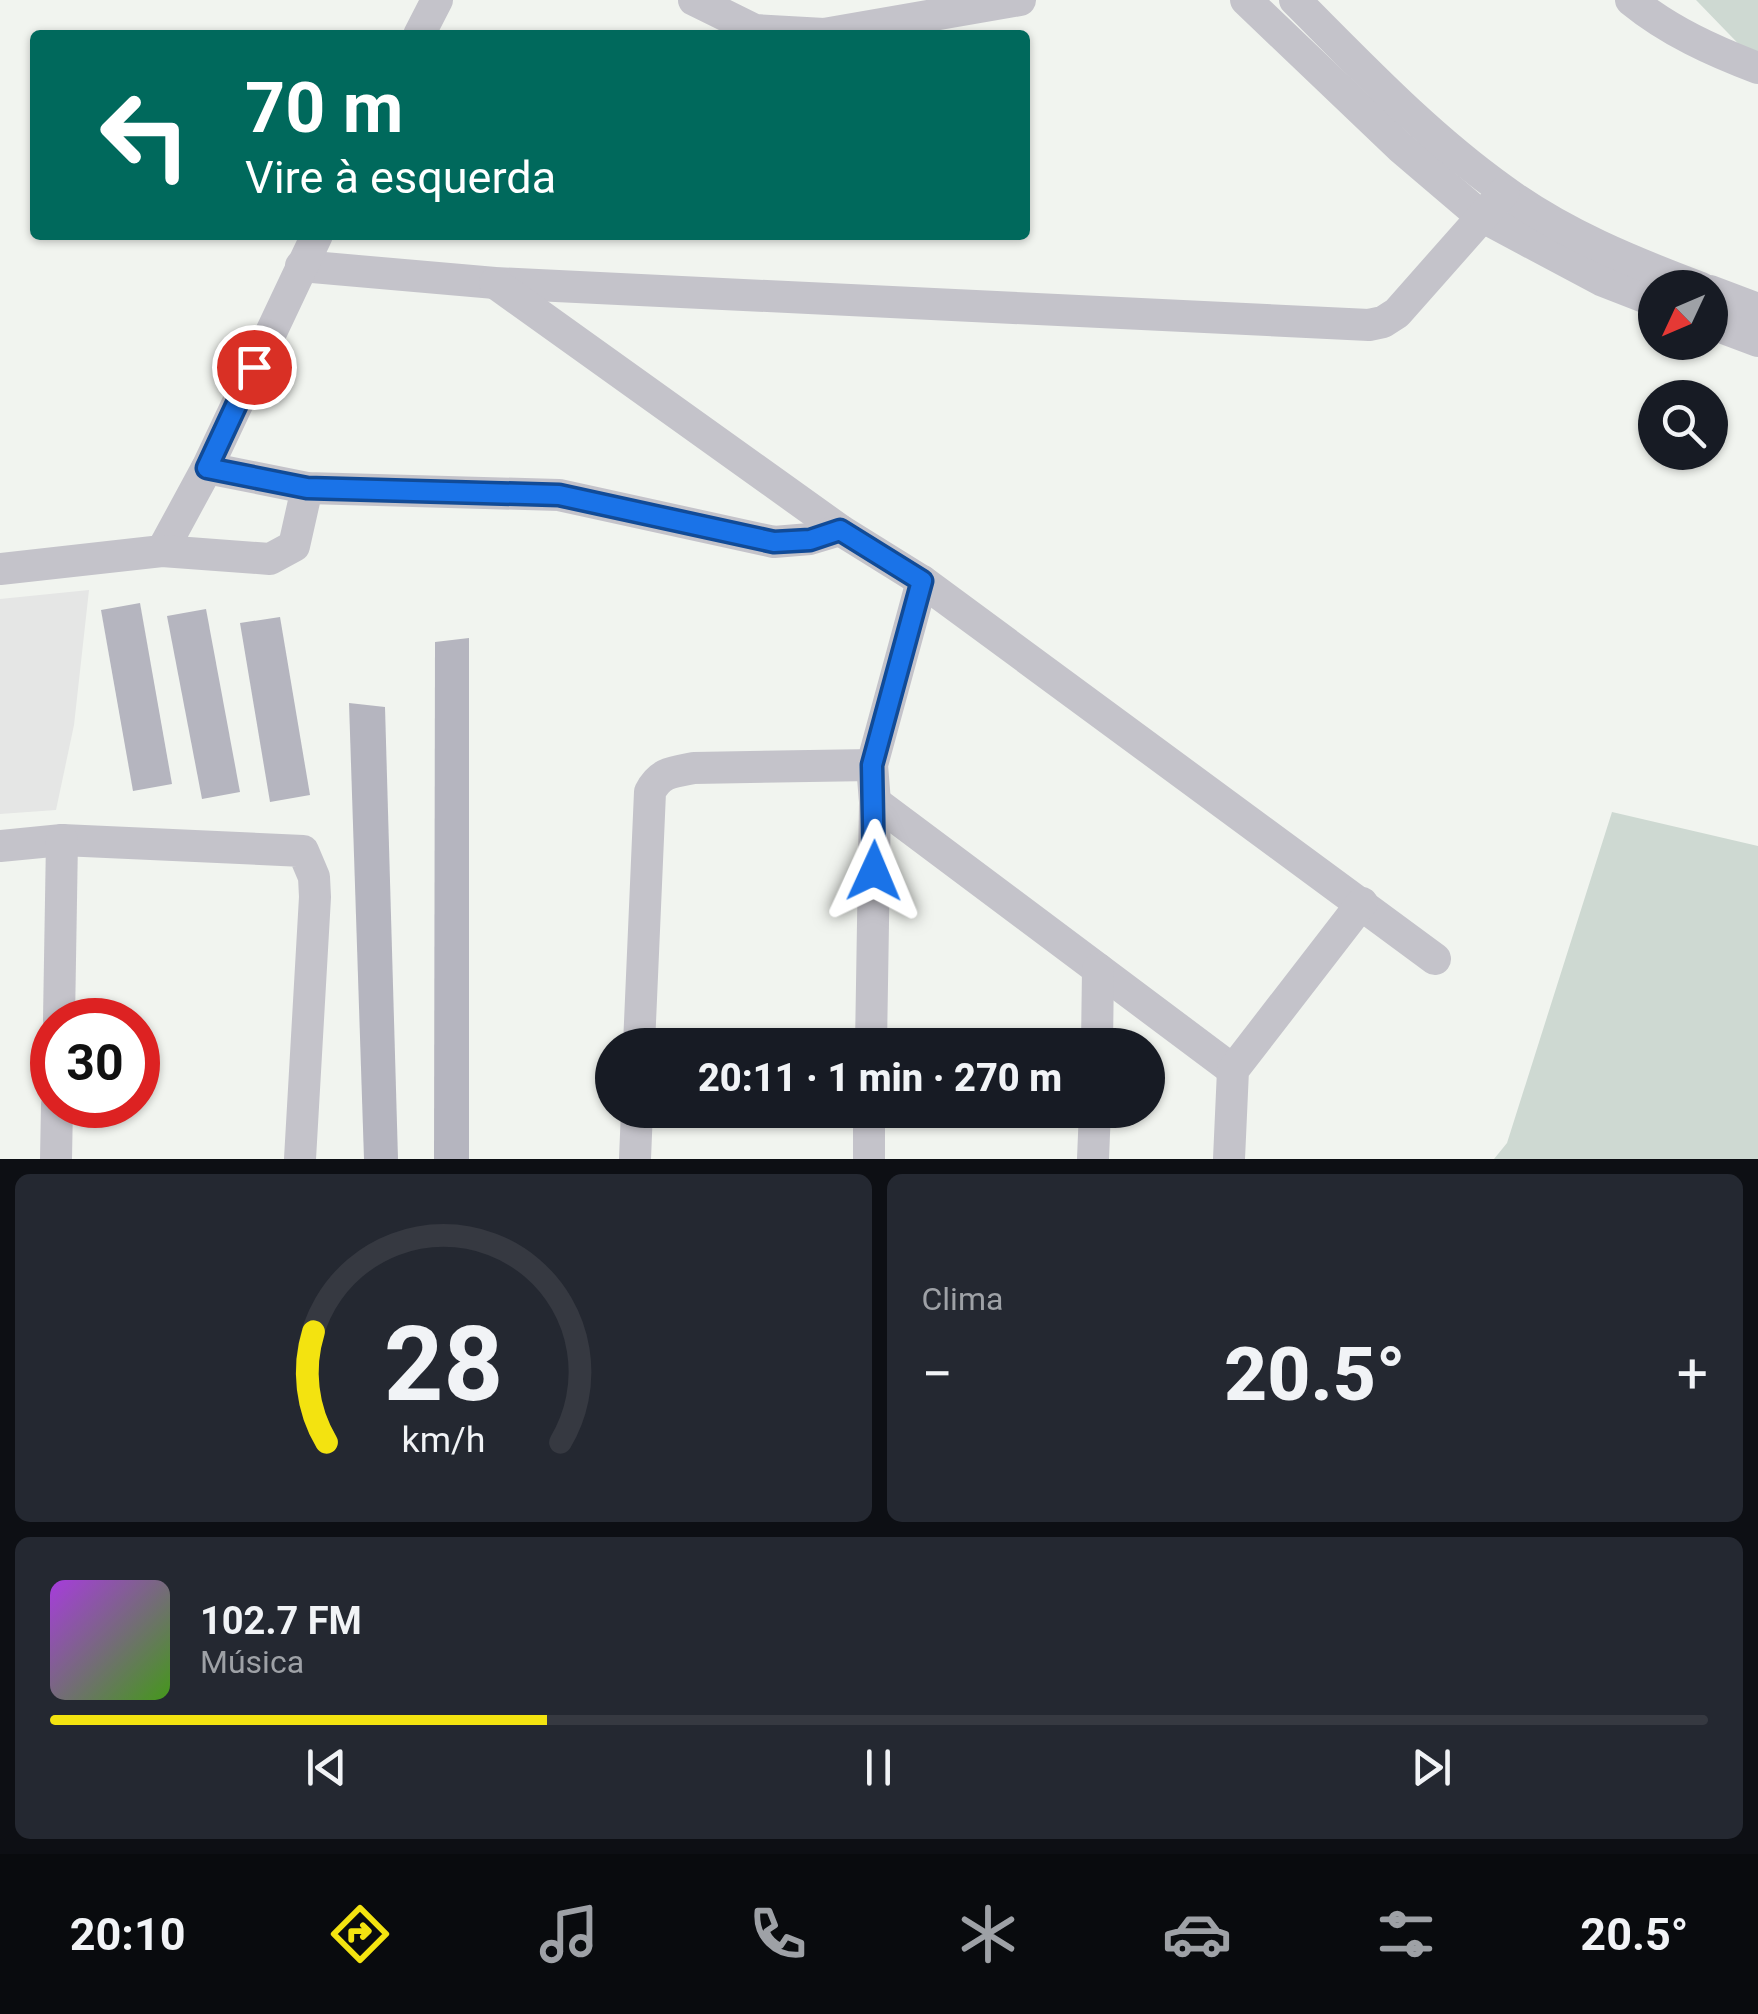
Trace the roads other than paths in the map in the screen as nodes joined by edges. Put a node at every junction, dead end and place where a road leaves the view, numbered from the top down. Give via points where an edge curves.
1 (436, 0) edge
2 (694, 0) edge
3 (1020, 0) edge
4 (1246, 0) edge
5 (1295, 0) edge
6 (1632, 0) edge
7 (421, 30) edge
8 (755, 30) edge
9 (847, 30) edge
10 (1758, 68) edge
11 (1504, 192) junction
12 (1481, 216) junction
13 (314, 240) edge
14 (301, 266) junction
15 (1656, 270) edge
16 (494, 282) junction
17 (1638, 294) edge
18 (1728, 298) edge
19 (1758, 309) edge
20 (1728, 329) edge
21 (1758, 341) edge
22 (207, 468) junction
23 (307, 488) junction
24 (840, 530) junction
25 (162, 551) junction
26 (0, 569) edge
27 (922, 581) junction
28 (872, 765) junction
29 (875, 802) junction
30 (62, 840) junction
31 (0, 846) edge
32 (1362, 904) junction
33 (1434, 960) dead end
34 (1098, 970) junction
35 (59, 998) edge
36 (641, 1028) edge
37 (870, 1028) edge
38 (1096, 1028) edge
39 (1232, 1070) junction
40 (57, 1128) edge
41 (636, 1128) edge
42 (869, 1128) edge
43 (1094, 1128) edge
44 (56, 1159) edge
45 (300, 1159) edge
46 (634, 1159) edge
47 (868, 1159) edge
48 (1093, 1159) edge
49 (1229, 1159) edge

1 - 7 street
2 - 8 street
3 - 9 street
4 - 12 street
5 - 11 street via 1404,108
6 - 10 street via 1716,52
11 - 12 street
11 - 15 street via 1594,245
12 - 16 street via 1397,312 1369,325
12 - 17 street
13 - 14 street
14 - 16 street
14 - 22 street
16 - 24 street
18 - 19 street
20 - 21 street
22 - 23 street
22 - 25 street
23 - 24 street via 559,495 774,542
23 - 25 street via 294,546 278,557
24 - 27 street
25 - 26 street
27 - 28 street
27 - 32 street
28 - 29 street
28 - 36 street via 694,768 668,772 656,782 650,792
29 - 34 street
29 - 37 street
30 - 31 street
30 - 35 street
30 - 45 street via 302,851 315,896
32 - 33 street
32 - 39 street
34 - 38 street
34 - 39 street
39 - 49 street
40 - 44 street
41 - 46 street
42 - 47 street
43 - 48 street

